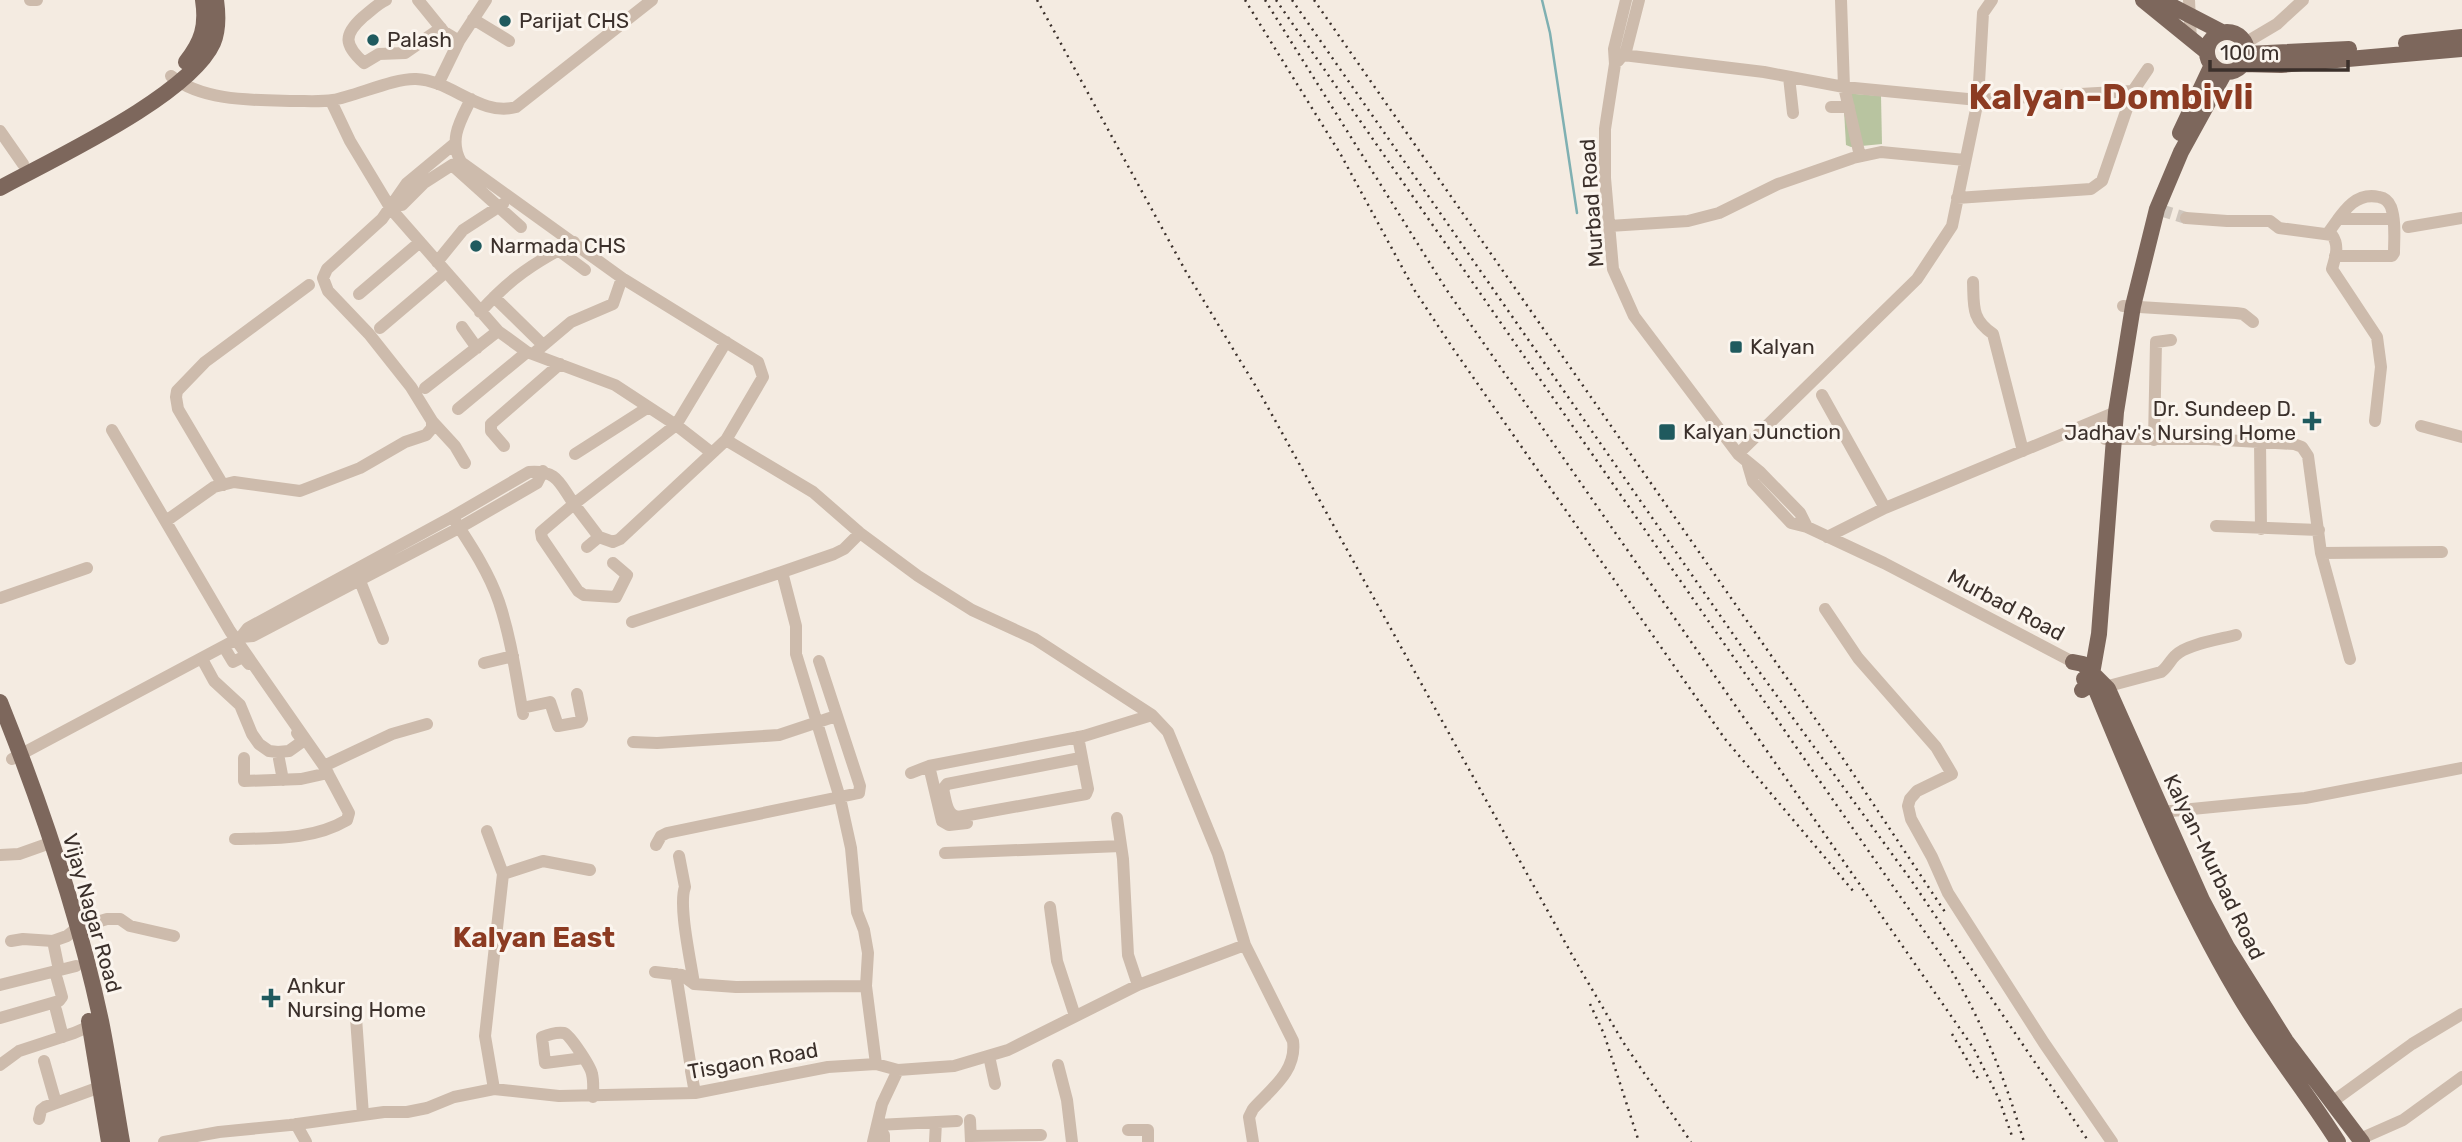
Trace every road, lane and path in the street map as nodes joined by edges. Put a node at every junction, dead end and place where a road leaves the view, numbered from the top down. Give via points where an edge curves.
1 (30, 0) edge
2 (37, 0) edge
3 (203, 0) edge
4 (216, 0) edge
5 (386, 0) edge
6 (418, 0) edge
7 (486, 0) edge
8 (652, 0) edge
9 (1626, 0) edge
10 (1639, 0) edge
11 (1840, 0) edge
12 (1992, 0) edge
13 (2143, 0) edge
14 (2303, 0) edge
15 (2161, 6) edge
16 (2190, 8) edge
17 (473, 19) junction
18 (440, 28) junction
19 (2222, 32) junction
20 (2462, 37) edge
21 (459, 40) junction
22 (509, 41) dead end
23 (2191, 41) junction
24 (2462, 49) edge
25 (2245, 54) junction
26 (1617, 58) junction
27 (2215, 63) junction
28 (2148, 69) dead end
29 (1789, 77) junction
30 (175, 79) junction
31 (438, 84) junction
32 (1844, 88) junction
33 (2133, 91) junction
34 (471, 99) junction
35 (1978, 100) junction
36 (331, 101) junction
37 (1831, 107) dead end
38 (1849, 107) junction
39 (1793, 113) dead end
40 (115, 120) junction
41 (2, 138) edge
42 (454, 144) junction
43 (1860, 156) junction
44 (1965, 160) junction
45 (23, 164) junction
46 (0, 176) edge
47 (421, 178) junction
48 (0, 188) edge
49 (512, 198) junction
50 (1958, 198) junction
51 (499, 206) junction
52 (396, 207) junction
53 (2186, 218) tunnel mouth
54 (2462, 218) edge
55 (2338, 219) junction
56 (2393, 219) junction
57 (1609, 226) junction
58 (521, 227) dead end
59 (2407, 227) dead end
60 (2328, 233) junction
61 (421, 242) junction
62 (574, 242) junction
63 (558, 250) junction
64 (2335, 256) junction
65 (437, 262) junction
66 (585, 270) dead end
67 (446, 272) junction
68 (622, 278) junction
69 (314, 282) junction
70 (1973, 282) dead end
71 (359, 294) dead end
72 (494, 297) junction
73 (2128, 306) junction
74 (480, 312) junction
75 (2253, 322) dead end
76 (461, 327) dead end
77 (380, 328) dead end
78 (498, 331) junction
79 (2171, 340) dead end
80 (726, 342) junction
81 (477, 348) junction
82 (535, 350) junction
83 (561, 364) junction
84 (425, 388) dead end
85 (1822, 395) dead end
86 (642, 404) junction
87 (458, 409) dead end
88 (2112, 414) junction
89 (432, 421) junction
90 (2375, 421) dead end
91 (676, 425) junction
92 (2421, 426) dead end
93 (112, 430) dead end
94 (2462, 437) edge
95 (726, 440) junction
96 (2109, 440) junction
97 (2154, 440) junction
98 (2260, 442) junction
99 (503, 446) dead end
100 (2023, 450) junction
101 (712, 453) junction
102 (575, 454) dead end
103 (1738, 454) junction
104 (465, 463) dead end
105 (223, 485) junction
106 (572, 506) junction
107 (1885, 508) junction
108 (166, 521) junction
109 (456, 523) junction
110 (2216, 526) dead end
111 (2261, 529) junction
112 (2319, 530) junction
113 (860, 533) junction
114 (1827, 537) junction
115 (620, 539) junction
116 (2442, 552) dead end
117 (2321, 553) junction
118 (87, 568) dead end
119 (782, 572) junction
120 (357, 575) junction
121 (0, 598) edge
122 (1825, 609) dead end
123 (632, 622) dead end
124 (2236, 635) dead end
125 (236, 636) junction
126 (383, 639) dead end
127 (224, 647) junction
128 (513, 656) junction
129 (202, 659) junction
130 (2350, 659) dead end
131 (819, 661) dead end
132 (484, 663) dead end
133 (2088, 678) junction
134 (577, 694) dead end
135 (273, 695) junction
136 (0, 702) edge
137 (1152, 715) junction
138 (836, 716) junction
139 (427, 723) dead end
140 (816, 723) junction
141 (0, 727) edge
142 (1081, 736) junction
143 (633, 741) dead end
144 (17, 757) junction
145 (244, 758) dead end
146 (1075, 759) dead end
147 (279, 760) dead end
148 (929, 766) junction
149 (2462, 768) edge
150 (326, 770) junction
151 (911, 773) dead end
152 (283, 780) junction
153 (840, 798) junction
154 (2161, 812) junction
155 (1117, 818) dead end
156 (487, 831) dead end
157 (235, 838) dead end
158 (46, 845) junction
159 (656, 845) dead end
160 (1121, 846) junction
161 (946, 853) dead end
162 (0, 855) edge
163 (679, 856) dead end
164 (590, 870) dead end
165 (503, 874) junction
166 (1050, 907) dead end
167 (73, 931) junction
168 (174, 936) dead end
169 (11, 941) dead end
170 (53, 941) junction
171 (1245, 945) junction
172 (76, 966) junction
173 (654, 972) dead end
174 (58, 974) junction
175 (676, 974) junction
176 (694, 984) junction
177 (0, 985) edge
178 (1138, 985) junction
179 (866, 986) junction
180 (56, 1010) dead end
181 (2462, 1014) edge
182 (1075, 1016) junction
183 (0, 1018) edge
184 (355, 1018) dead end
185 (96, 1023) junction
186 (63, 1037) junction
187 (989, 1056) junction
188 (584, 1058) dead end
189 (44, 1061) dead end
190 (876, 1064) junction
191 (0, 1065) edge
192 (1058, 1065) dead end
193 (898, 1070) junction
194 (2462, 1077) edge
195 (995, 1084) dead end
196 (100, 1087) junction
197 (494, 1089) junction
198 (695, 1093) junction
199 (593, 1097) junction
200 (2332, 1102) junction
201 (56, 1103) junction
202 (363, 1115) junction
203 (39, 1119) dead end
204 (936, 1122) junction
205 (296, 1124) junction
206 (1128, 1130) dead end
207 (1041, 1135) dead end
208 (880, 1136) edge
209 (971, 1139) edge
210 (1009, 1139) edge
211 (2359, 1141) edge
212 (110, 1142) edge
213 (121, 1142) edge
214 (164, 1142) edge
215 (306, 1142) edge
216 (935, 1142) edge
217 (1072, 1142) edge
218 (1148, 1142) edge
219 (1253, 1142) edge
220 (2112, 1142) edge
221 (2338, 1142) edge

1 - 2 street
3 - 30 main road via 204,32
4 - 30 main road via 213,43 204,57
5 - 18 street via 348,35 349,46 364,63 379,54 405,53
6 - 18 street
7 - 17 street
8 - 34 street via 516,107 493,109
9 - 26 street, Murbad Road
10 - 26 street, Murbad Road via 1626,51
11 - 32 street
12 - 35 street via 1983,13
13 - 15 main road
14 - 25 street
15 - 16 main road
15 - 23 main road
16 - 19 main road
16 - 23 street
17 - 21 street
17 - 22 street
18 - 21 street
19 - 25 main road via 2238,35
19 - 27 main road via 2213,38
20 - 25 main road via 2367,48
21 - 31 street
23 - 27 main road
24 - 25 main road via 2281,65
25 - 27 main road via 2235,70
26 - 29 street
26 - 57 street, Murbad Road via 1605,130
27 - 73 main road, Kalyan-Murbad Road via 2155,208
28 - 33 street
29 - 32 street
29 - 39 street
30 - 36 street via 226,98
30 - 40 main road
31 - 34 street
31 - 36 street via 413,78
32 - 35 street
32 - 38 street
33 - 35 street
33 - 50 street via 2102,181 2091,189
34 - 42 street
35 - 44 street
36 - 52 street via 350,141
37 - 38 street
38 - 43 street
40 - 45 main road
40 - 48 main road
41 - 45 street
42 - 47 street
42 - 49 street via 461,162
43 - 44 street via 1881,152
43 - 57 street via 1778,184 1719,213 1688,221
44 - 50 street
45 - 46 main road
47 - 51 street via 455,166
47 - 52 street via 407,183
49 - 51 street
49 - 62 street
50 - 103 street via 1952,226 1917,279
51 - 58 street
51 - 65 street via 463,230
52 - 61 street
52 - 69 street
53 - 60 street via 2270,221 2279,228
54 - 59 street
55 - 56 street
55 - 56 street via 2356,200 2372,196 2391,205
55 - 60 street
56 - 64 street via 2392,256
57 - 103 street, Murbad Road via 1613,269 1634,316
60 - 64 street via 2336,242
61 - 65 street
61 - 71 street
62 - 63 street
62 - 68 street
63 - 66 street
63 - 72 street via 523,271
64 - 90 street via 2332,269 2377,337 2381,367
65 - 67 street
67 - 74 street
67 - 77 street
68 - 80 street
68 - 82 street via 612,304 571,321
69 - 89 street via 328,291 389,357
69 - 105 street via 205,362 177,391 178,409
70 - 100 street via 1974,313 1993,334
72 - 74 street
72 - 82 street
73 - 75 street via 2236,313
73 - 88 main road, Kalyan-Murbad Road
74 - 78 street
76 - 81 street
78 - 81 street
78 - 82 street
79 - 97 street via 2156,342
80 - 91 street
80 - 95 street via 758,362 763,377
81 - 84 street
82 - 83 street
82 - 87 street
83 - 86 street via 615,385
83 - 99 street via 491,424
85 - 107 street
86 - 91 street
86 - 102 street
88 - 96 main road, Kalyan-Murbad Road
88 - 100 street
89 - 104 street
89 - 105 street via 426,435 300,491 234,482
91 - 101 street
91 - 106 street
92 - 94 street
93 - 108 street
95 - 101 street
95 - 113 street via 813,492
96 - 97 street
96 - 133 main road, Kalyan-Murbad Road
97 - 98 street
98 - 111 street
98 - 112 street via 2294,444 2305,450
100 - 107 street
101 - 115 street
103 - 114 street, Murbad Road via 1748,465 1753,482 1791,523
105 - 108 street
106 - 109 street via 554,475 530,472 500,497
106 - 115 street via 594,542
106 - 115 street via 540,534 578,591 615,598 627,575 611,566
107 - 114 street
108 - 125 street
109 - 120 street
109 - 128 street via 495,592
110 - 111 street
111 - 112 street
112 - 117 street
113 - 119 street via 834,554
113 - 137 street via 972,610 1035,639
114 - 133 street, Murbad Road via 1884,563
116 - 117 street
117 - 130 street
118 - 121 street
119 - 123 street
119 - 140 street via 796,626 796,654
120 - 125 street
120 - 126 street
122 - 220 street via 1858,658 1936,747 1952,774 1910,799 1911,819 1948,893
124 - 133 street via 2184,649 2161,672
125 - 127 street
125 - 135 street
127 - 129 street
127 - 135 street via 233,662 245,657
128 - 132 street
128 - 134 street via 522,711 551,702 558,726 580,722
129 - 135 street via 214,681 240,705 259,744 269,751 289,751 303,741
129 - 144 street
131 - 138 street
133 - 154 main road, Kalyan-Murbad Road
133 - 221 main road, Kalyan-Murbad Road via 2200,927 2238,995
135 - 150 street
136 - 144 main road, Vijay Nagar Road
137 - 142 street
137 - 171 street via 1168,732 1218,854
138 - 140 street
138 - 153 street via 860,790
139 - 150 street via 392,734
140 - 143 street via 765,737
140 - 153 street
141 - 144 main road, Vijay Nagar Road
142 - 146 street via 1086,794 958,817 948,811 943,789 947,784
142 - 148 street
142 - 148 street via 1096,793 1090,799 949,825 940,816
144 - 158 main road, Vijay Nagar Road
145 - 152 street via 244,781
147 - 152 street
148 - 151 street
149 - 154 street via 2305,798
150 - 152 street
150 - 157 street via 349,813 347,820 294,838
153 - 159 street via 667,832
153 - 179 street via 851,848 857,912 868,953
154 - 200 main road, Kalyan-Murbad Road via 2227,947
155 - 160 street
156 - 165 street
158 - 162 street
158 - 167 main road, Vijay Nagar Road
160 - 161 street
160 - 178 street via 1128,956
163 - 176 street
164 - 165 street via 543,861
165 - 197 street via 485,1036
166 - 182 street via 1057,961
167 - 168 street via 120,919 130,926
167 - 170 street
167 - 172 main road, Vijay Nagar Road
167 - 185 main road, Vijay Nagar Road
169 - 170 street
170 - 174 street
171 - 178 street, Tisgaon Road
171 - 219 street via 1293,1041 1294,1054 1290,1068 1249,1117
172 - 174 street
172 - 185 main road, Vijay Nagar Road
173 - 175 street
174 - 177 street
174 - 183 street via 59,1001
175 - 176 street
175 - 198 street
176 - 179 street
178 - 182 street, Tisgaon Road
179 - 190 street
180 - 186 street
181 - 200 street
182 - 187 street, Tisgaon Road
184 - 202 street
185 - 186 street
185 - 196 main road, Vijay Nagar Road
185 - 213 main road, Vijay Nagar Road
186 - 191 street via 19,1051
187 - 193 street, Tisgaon Road via 954,1066
187 - 195 street
188 - 199 street via 593,1076
189 - 201 street
190 - 193 street, Tisgaon Road
190 - 198 street, Tisgaon Road via 802,1070
192 - 217 street
193 - 208 street via 882,1104
194 - 211 street via 2403,1120
196 - 201 street
196 - 212 main road, Vijay Nagar Road
197 - 199 street, Tisgaon Road
197 - 202 street, Tisgaon Road via 427,1108
198 - 199 street, Tisgaon Road
200 - 211 main road, Kalyan-Murbad Road
201 - 203 street via 43,1109
202 - 205 street, Tisgaon Road
204 - 208 street
204 - 209 street via 964,1121
204 - 216 street
205 - 214 street, Tisgaon Road
205 - 215 street
206 - 218 street via 1148,1130
207 - 210 street
209 - 210 street
212 - 213 main road

